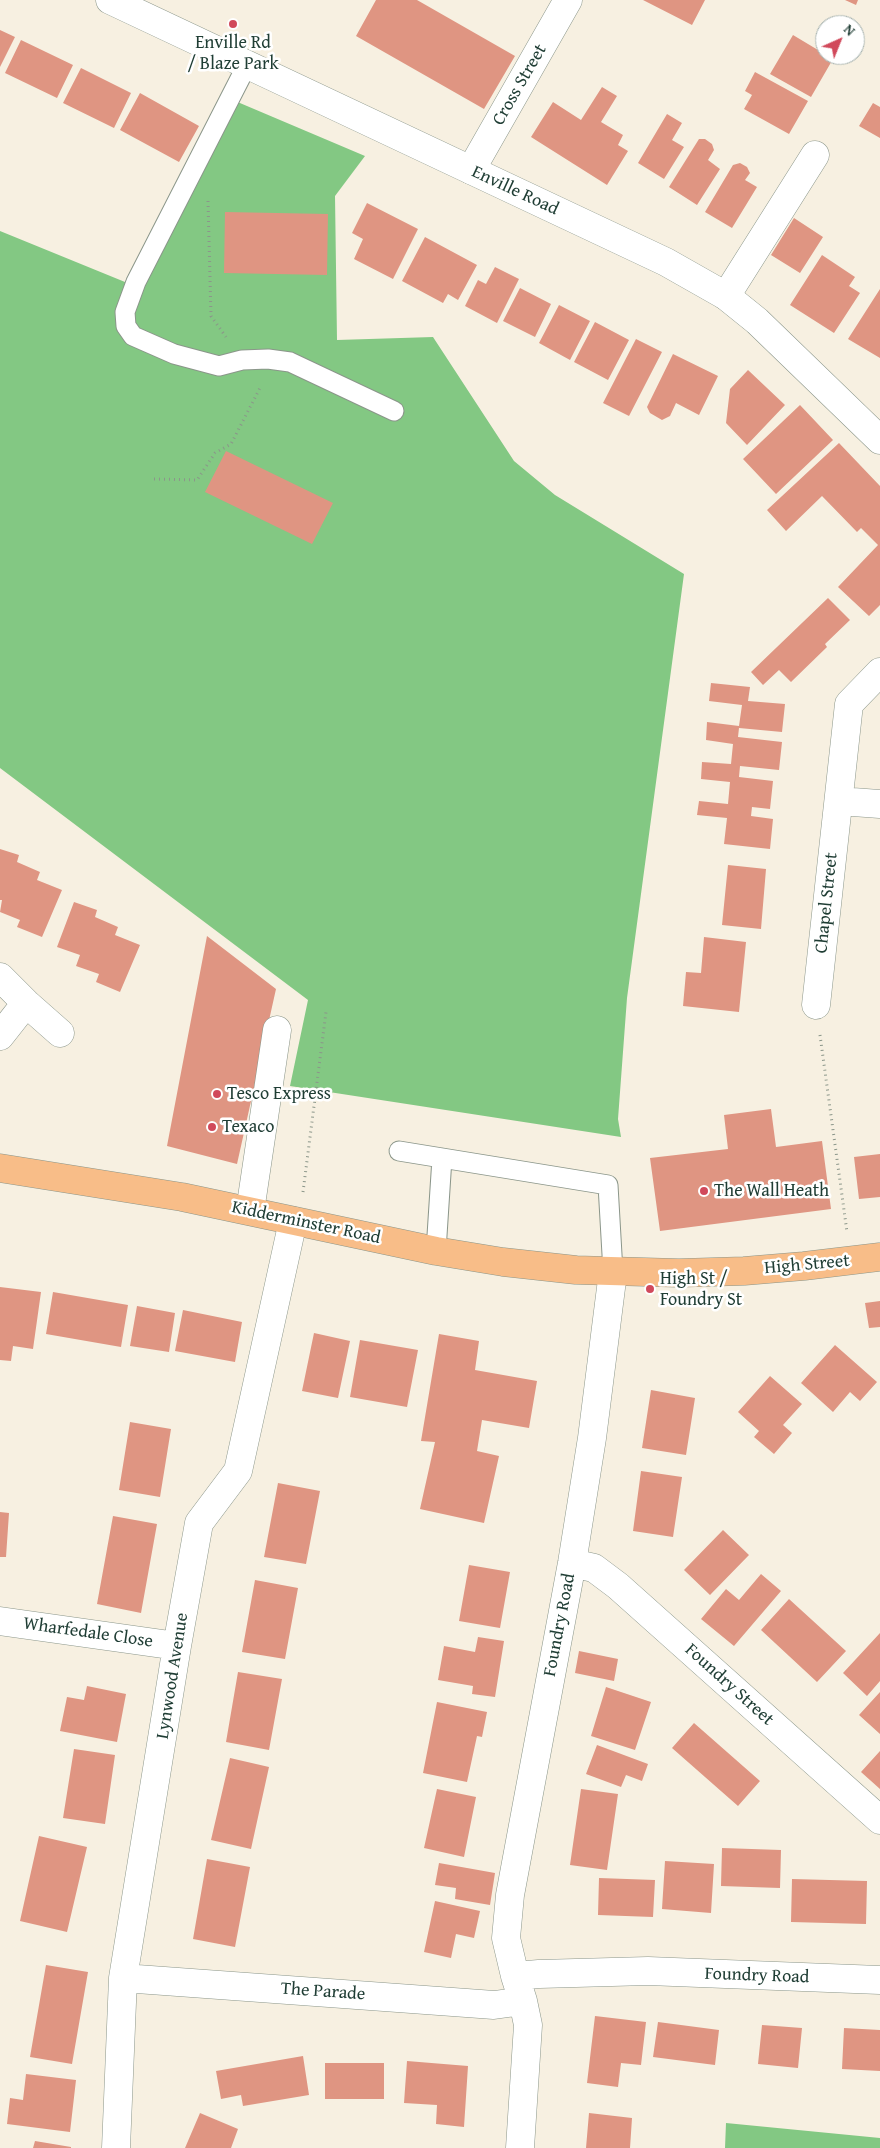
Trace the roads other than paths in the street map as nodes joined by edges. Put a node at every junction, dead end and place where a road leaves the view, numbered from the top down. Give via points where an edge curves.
1 (110, 0) edge
2 (568, 0) edge
3 (140, 7) edge
4 (247, 65) junction
5 (816, 155) dead end
6 (471, 170) junction
7 (726, 296) junction
8 (394, 411) dead end
9 (878, 432) edge
10 (880, 672) edge
11 (839, 801) junction
12 (880, 804) edge
13 (0, 977) edge
14 (26, 1003) junction
15 (816, 1005) road end
16 (278, 1030) dead end
17 (60, 1033) dead end
18 (0, 1036) edge
19 (399, 1151) dead end
20 (442, 1158) junction
21 (0, 1168) edge
22 (250, 1211) junction
23 (296, 1222) junction
24 (436, 1251) junction
25 (880, 1257) edge
26 (613, 1272) junction
27 (572, 1563) junction
28 (0, 1621) edge
29 (177, 1646) junction
30 (880, 1820) edge
31 (122, 1978) junction
32 (880, 1980) edge
33 (519, 1989) junction
34 (116, 2148) edge
35 (520, 2148) edge

1 - 3 street, Enville Road
2 - 6 street, Cross Street
3 - 4 street, Enville Road
4 - 6 street, Enville Road
4 - 8 lane via 136,282 125,312 126,326 133,336 174,354 219,366 242,360 290,362
5 - 7 street
6 - 7 street, Enville Road via 666,262
7 - 9 street, Enville Road via 757,320
10 - 11 street, Chapel Street via 849,704
11 - 12 street
11 - 15 street, Chapel Street
13 - 14 street
14 - 17 street
14 - 18 street
16 - 22 street
19 - 20 lane
20 - 24 lane
20 - 26 lane via 608,1185
21 - 22 highway, Kidderminster Road
22 - 23 highway, Kidderminster Road
23 - 24 highway, Kidderminster Road
23 - 29 street, Lynwood Avenue via 238,1471 199,1523
24 - 26 highway, Kidderminster Road via 503,1262
25 - 26 highway, High Street via 744,1271
26 - 27 street, Foundry Road
27 - 30 street, Foundry Street via 594,1568 618,1586
27 - 33 street, Foundry Road via 510,1895 506,1938
28 - 29 street, Wharfedale Close
29 - 31 street, Lynwood Avenue
31 - 33 street, The Parade via 494,2005
31 - 34 street, Lynwood Avenue
32 - 33 street, Foundry Road via 648,1971 539,1974
33 - 35 street via 528,2025

